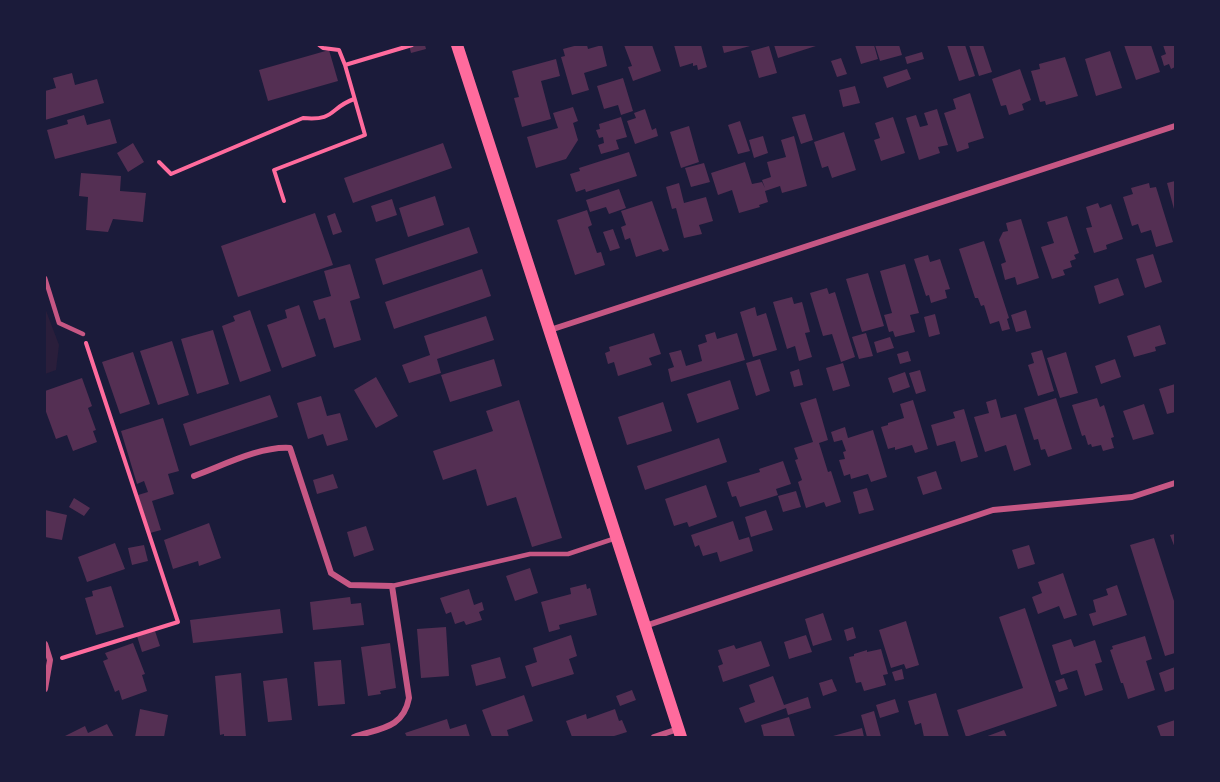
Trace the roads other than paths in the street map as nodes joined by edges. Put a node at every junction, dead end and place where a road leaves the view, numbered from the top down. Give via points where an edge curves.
1 (459, 46) edge
2 (1175, 126) edge
3 (45, 278) edge
4 (549, 330) junction
5 (83, 334) road end
6 (194, 476) dead end
7 (1175, 483) edge
8 (616, 538) junction
9 (392, 586) junction
10 (644, 626) junction
11 (45, 644) edge
12 (45, 689) edge
13 (680, 733) edge
14 (354, 737) edge
15 (654, 737) edge

1 - 4 main road
2 - 4 street
3 - 5 lane via 59,323
4 - 8 main road
6 - 9 street via 254,454 290,448 331,573 350,585
7 - 10 street via 1132,497 993,510
8 - 9 lane via 568,554 530,554
8 - 10 main road
9 - 14 street via 409,698 407,710 398,723
10 - 13 main road
11 - 12 street via 50,660
13 - 15 street

